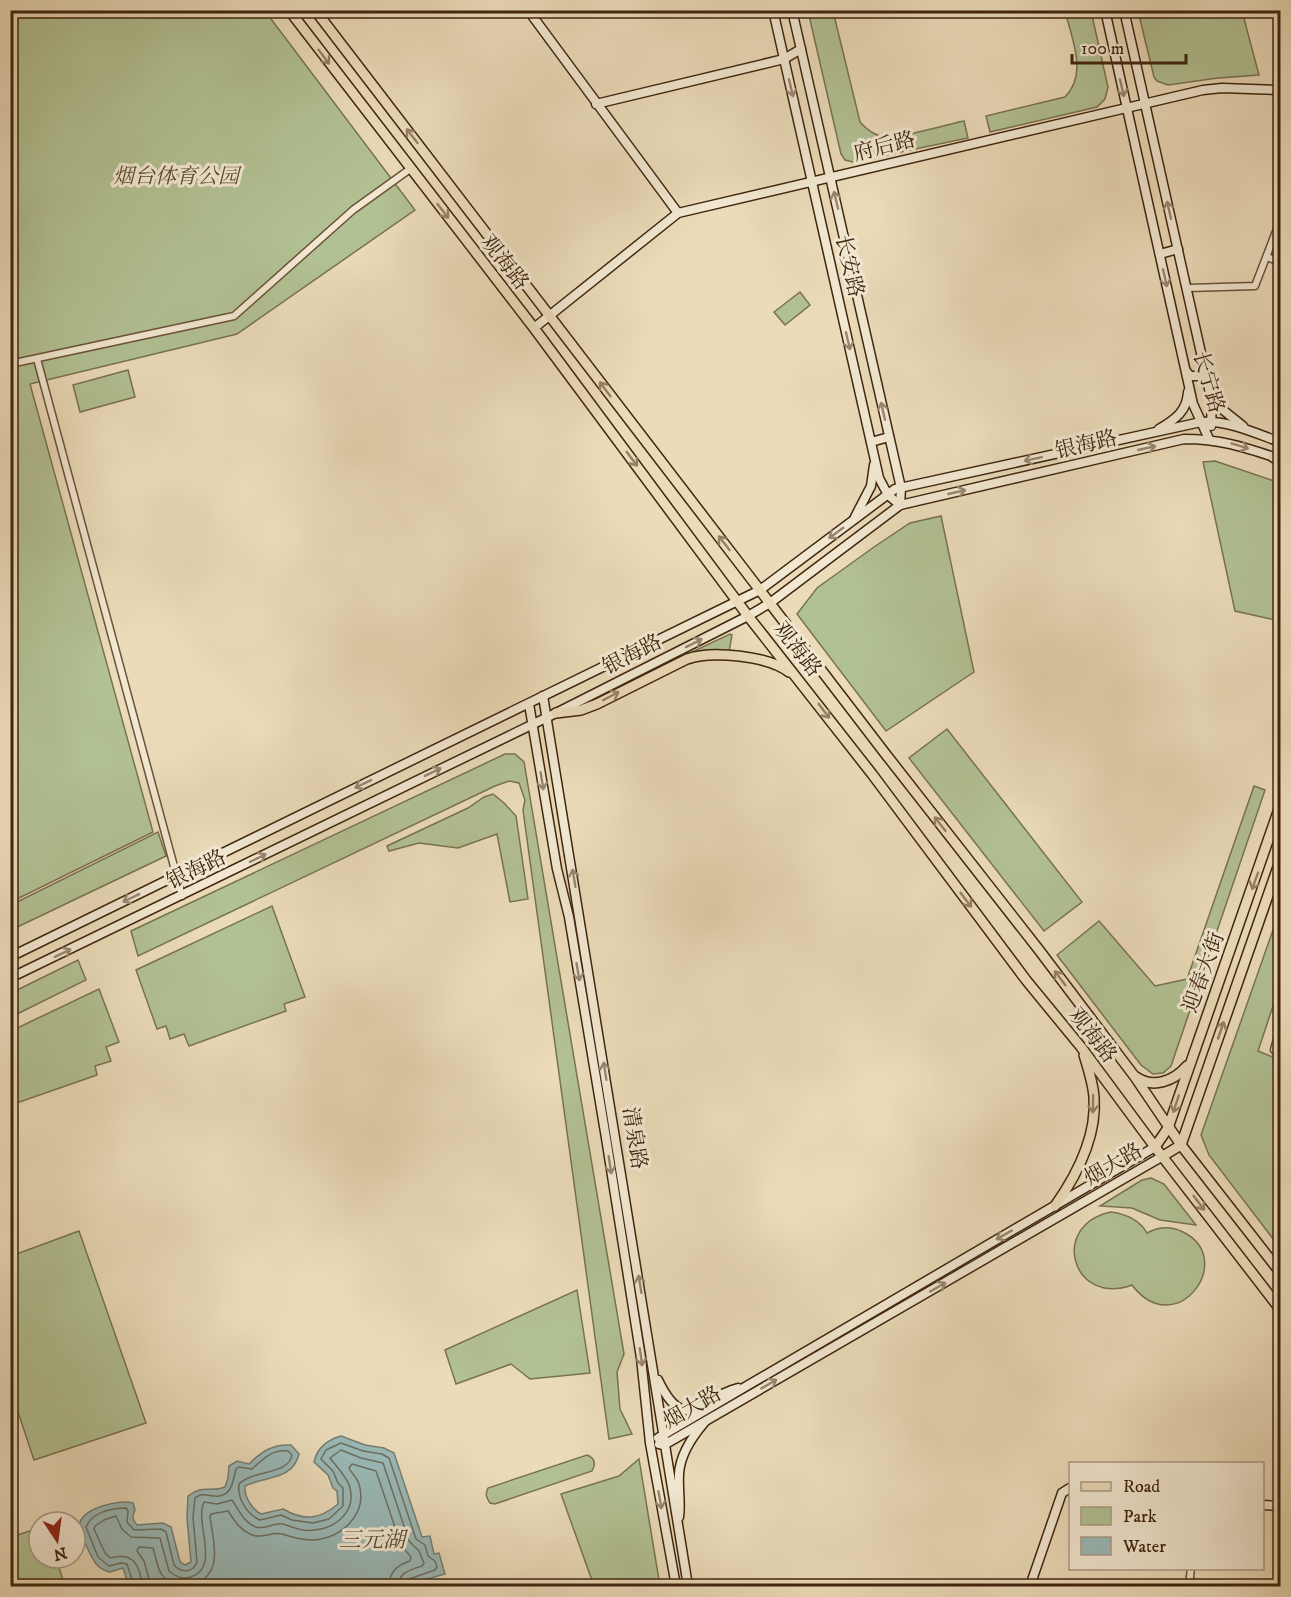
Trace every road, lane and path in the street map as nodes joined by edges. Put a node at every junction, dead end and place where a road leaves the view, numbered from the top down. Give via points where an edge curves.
1 (289, 10) edge
2 (315, 10) edge
3 (528, 10) edge
4 (772, 10) edge
5 (792, 10) edge
6 (1104, 10) edge
7 (1124, 10) edge
8 (801, 50) junction
9 (784, 59) junction
10 (1281, 90) edge
11 (1144, 103) junction
12 (596, 104) junction
13 (1127, 107) junction
14 (410, 169) junction
15 (831, 178) junction
16 (812, 182) junction
17 (678, 213) junction
18 (1281, 221) edge
19 (1179, 249) junction
20 (1160, 254) junction
21 (1267, 257) junction
22 (1281, 262) edge
23 (1188, 288) junction
24 (550, 315) junction
25 (534, 328) junction
26 (37, 359) junction
27 (1204, 363) junction
28 (10, 364) edge
29 (1185, 368) junction
30 (1189, 386) junction
31 (1210, 390) junction
32 (1201, 422) junction
33 (1212, 422) junction
34 (1152, 433) junction
35 (1254, 433) junction
36 (889, 437) junction
37 (1209, 439) junction
38 (871, 442) junction
39 (1281, 442) edge
40 (874, 456) junction
41 (1278, 459) edge
42 (901, 488) junction
43 (888, 495) junction
44 (900, 506) junction
45 (853, 520) junction
46 (760, 590) junction
47 (739, 601) junction
48 (770, 603) junction
49 (748, 616) junction
50 (801, 681) junction
51 (543, 696) junction
52 (529, 704) junction
53 (552, 714) junction
54 (533, 723) junction
55 (1281, 806) edge
56 (1281, 861) edge
57 (175, 876) junction
58 (1276, 886) edge
59 (182, 896) junction
60 (10, 957) edge
61 (10, 978) edge
62 (1281, 1028) edge
63 (1081, 1047) junction
64 (1281, 1053) edge
65 (1189, 1065) junction
66 (1135, 1077) junction
67 (1168, 1128) junction
68 (1181, 1145) junction
69 (1155, 1147) junction
70 (1163, 1156) junction
71 (1055, 1206) junction
72 (1281, 1272) edge
73 (1281, 1309) edge
74 (654, 1372) junction
75 (751, 1385) junction
76 (708, 1419) junction
77 (663, 1440) junction
78 (650, 1443) junction
79 (1069, 1489) edge
80 (1264, 1505) edge
81 (1281, 1506) edge
82 (678, 1527) junction
83 (1191, 1570) edge
84 (676, 1587) edge
85 (688, 1587) edge
86 (1030, 1587) edge
87 (1189, 1587) edge

1 -> 14 main road, 观海路
24 -> 2 main road, 观海路
3 - 12 main road
4 - 9 main road, 长安路
5 - 8 main road
6 -> 13 main road, 长宁路
7 - 11 main road, 长宁路
8 - 9 main road
8 - 15 main road
9 - 12 main road
9 -> 16 main road, 长安路
10 - 11 main road, 府后路 via 1222,88
11 - 13 main road, 府后路
19 -> 11 main road, 长宁路
12 - 17 main road
13 - 15 main road, 府后路
13 - 20 main road, 长宁路
14 -> 25 main road, 观海路
14 - 26 street via 353,210 234,316
15 - 16 main road, 府后路
36 -> 15 main road
16 - 17 main road, 府后路
16 -> 38 main road, 长安路
17 - 24 main road, 府后路
18 - 21 street
19 - 20 main road
19 - 23 main road, 长宁路
20 -> 29 main road, 长宁路
21 - 22 street
21 - 23 street via 1255,286
23 - 27 main road, 长宁路
24 - 25 main road, 府后路
46 -> 24 main road, 观海路
25 -> 47 main road, 观海路
26 - 28 street
26 - 57 street
27 - 29 main road via 1200,376 1190,376
27 - 31 main road, 长宁路
29 - 30 main road, 长宁路
30 - 32 main road, 长宁路
30 - 34 main road via 1185,409
31 - 33 main road, 长宁路
31 - 35 main road via 1218,406
32 - 33 main road, 银海路
32 - 34 main road, 银海路
32 - 37 main road, 长宁路
33 - 35 main road, 银海路
33 - 37 main road, 长宁路
34 -> 42 main road, 银海路
35 - 39 main road, 银海路
36 - 38 main road
36 - 42 main road
37 -> 41 main road, 银海路
44 -> 37 main road, 银海路 via 1184,439
38 - 40 main road, 长安路
40 - 43 main road, 长安路
40 - 45 main road via 871,486
42 - 43 main road, 银海路
42 - 44 main road
43 - 44 main road, 长安路
43 - 45 main road, 银海路
44 - 48 main road, 银海路
45 -> 46 main road, 银海路
46 - 47 main road, 银海路
46 - 48 main road, 观海路
47 - 49 main road, 观海路
47 - 51 main road, 银海路
48 - 49 main road, 银海路
66 -> 48 main road, 观海路
49 - 50 main road, 观海路
53 -> 49 main road, 银海路
53 -> 50 main road via 597,704 701,655 770,661
50 -> 63 main road, 观海路
51 - 52 main road, 银海路
51 - 53 main road, 清泉路
52 - 54 main road, 清泉路
52 -> 57 main road, 银海路
53 - 54 main road, 银海路
74 -> 53 main road, 清泉路
59 -> 54 main road, 银海路
54 -> 78 main road, 清泉路 via 606,1138 641,1358
55 -> 65 main road, 迎春大街
56 - 58 main road, 迎春大街
57 - 59 street
57 -> 60 main road, 银海路
68 -> 58 main road, 迎春大街
61 -> 59 main road, 银海路
62 - 64 street via 1274,1050
63 - 69 main road, 观海路
63 -> 71 main road via 1094,1097 1093,1117 1081,1162
65 - 66 main road via 1164,1082
65 -> 67 main road, 迎春大街
66 - 67 main road, 观海路
67 - 68 main road, 观海路
67 - 69 main road, 迎春大街
68 - 70 main road
68 - 72 main road, 观海路
69 - 70 main road, 观海路
69 - 71 main road, 烟大路
70 -> 73 main road, 观海路
76 -> 70 main road, 烟大路
71 -> 75 main road, 烟大路
74 - 75 main road via 670,1402 687,1410 694,1410 729,1390
74 - 77 main road, 清泉路
75 - 77 main road, 烟大路
76 - 77 main road, 烟大路
76 - 82 main road via 683,1456
77 - 78 main road, 烟大路
77 - 82 main road, 清泉路
78 -> 84 main road, 清泉路
79 - 86 main road via 1062,1493
80 - 81 main road
82 - 85 main road, 清泉路
83 - 87 street

